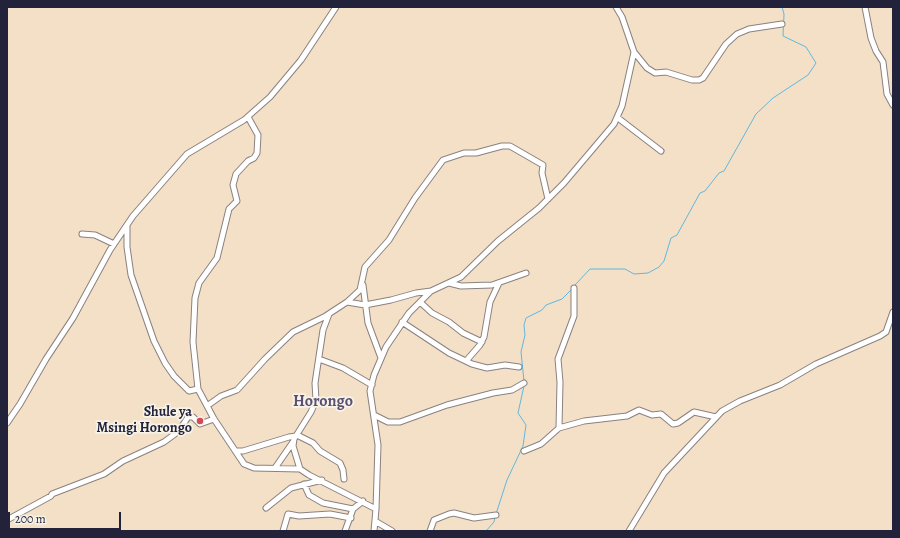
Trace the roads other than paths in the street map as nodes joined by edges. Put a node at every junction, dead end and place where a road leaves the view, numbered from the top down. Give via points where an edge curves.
1 (336, 7) edge
2 (616, 7) edge
3 (865, 7) edge
4 (782, 24) dead end
5 (634, 52) junction
6 (893, 105) edge
7 (248, 117) junction
8 (618, 118) junction
9 (661, 151) dead end
10 (548, 199) junction
11 (127, 225) junction
12 (82, 234) dead end
13 (114, 244) junction
14 (526, 273) dead end
15 (363, 283) junction
16 (450, 283) junction
17 (499, 283) junction
18 (574, 288) dead end
19 (431, 292) junction
20 (347, 302) junction
21 (420, 302) junction
22 (365, 304) junction
23 (893, 312) edge
24 (329, 314) junction
25 (402, 322) junction
26 (482, 342) junction
27 (381, 358) junction
28 (319, 359) junction
29 (466, 361) junction
30 (519, 366) dead end
31 (524, 384) dead end
32 (372, 385) junction
33 (198, 389) junction
34 (207, 406) junction
35 (374, 415) junction
36 (716, 417) junction
37 (214, 419) junction
38 (7, 423) edge
39 (559, 428) junction
40 (296, 437) junction
41 (236, 451) junction
42 (524, 451) dead end
43 (275, 468) junction
44 (300, 469) junction
45 (344, 479) dead end
46 (322, 480) junction
47 (304, 484) junction
48 (363, 501) junction
49 (266, 508) dead end
50 (353, 509) junction
51 (376, 509) junction
52 (496, 516) dead end
53 (351, 518) junction
54 (7, 520) edge
55 (375, 522) junction
56 (283, 531) edge
57 (345, 531) edge
58 (374, 531) edge
59 (392, 531) edge
60 (430, 531) edge
61 (629, 531) edge

1 - 7 street via 289,76
2 - 5 street
3 - 6 street via 873,42 883,62 887,94
4 - 5 street via 749,29 737,34 726,44 699,80 666,72 655,74
5 - 8 street
7 - 11 street via 187,154
7 - 33 street via 258,135 257,153 236,174 233,185 237,200 230,206 226,215 217,258 199,283 195,298 193,342
8 - 9 street
8 - 10 street via 597,146
10 - 15 street via 542,173 543,165 510,146 464,153 443,160 389,240 365,267
10 - 16 street
11 - 13 street
11 - 33 street via 127,253 131,275 154,341 174,376 189,391
12 - 13 street via 95,235
13 - 38 street via 73,318
14 - 17 street
15 - 20 street via 358,294
15 - 22 street
16 - 17 street via 461,286
16 - 19 street
17 - 26 street via 490,302
18 - 39 street via 574,316 558,359
19 - 21 street
19 - 22 street
20 - 22 street
20 - 24 street
21 - 25 street
21 - 26 street via 432,313
22 - 27 street via 368,323
23 - 36 street via 886,332 880,336 816,364 780,385 731,405
24 - 28 street via 323,330
24 - 34 street via 293,332 237,390 221,396
25 - 27 street
25 - 29 street via 449,353
26 - 29 street
27 - 32 street
28 - 32 street via 338,365
28 - 40 street via 314,407
29 - 30 street via 487,368
31 - 35 street via 512,390 447,405 400,422 388,422
32 - 35 street via 371,401
33 - 34 street
34 - 37 street
35 - 51 street via 378,445
36 - 39 street via 694,412 673,424 662,414 652,415 639,410 627,416 584,421
36 - 61 street via 661,477
37 - 41 street
37 - 54 street via 200,424 193,417 188,417 179,431 164,442 123,461 104,474 52,494
39 - 42 street via 541,444
40 - 41 street
40 - 43 street
40 - 44 street via 293,449
40 - 45 street via 313,443 320,451 340,463
41 - 43 street via 245,465 254,468
43 - 44 street
44 - 46 street
46 - 47 street
46 - 48 street
47 - 49 street via 286,490
47 - 50 street via 309,495 323,503
48 - 50 street
48 - 51 street
50 - 53 street
51 - 55 street
52 - 60 street via 474,518 449,514 434,520
53 - 56 street via 336,514 288,514
53 - 57 street
55 - 58 street
55 - 59 street

